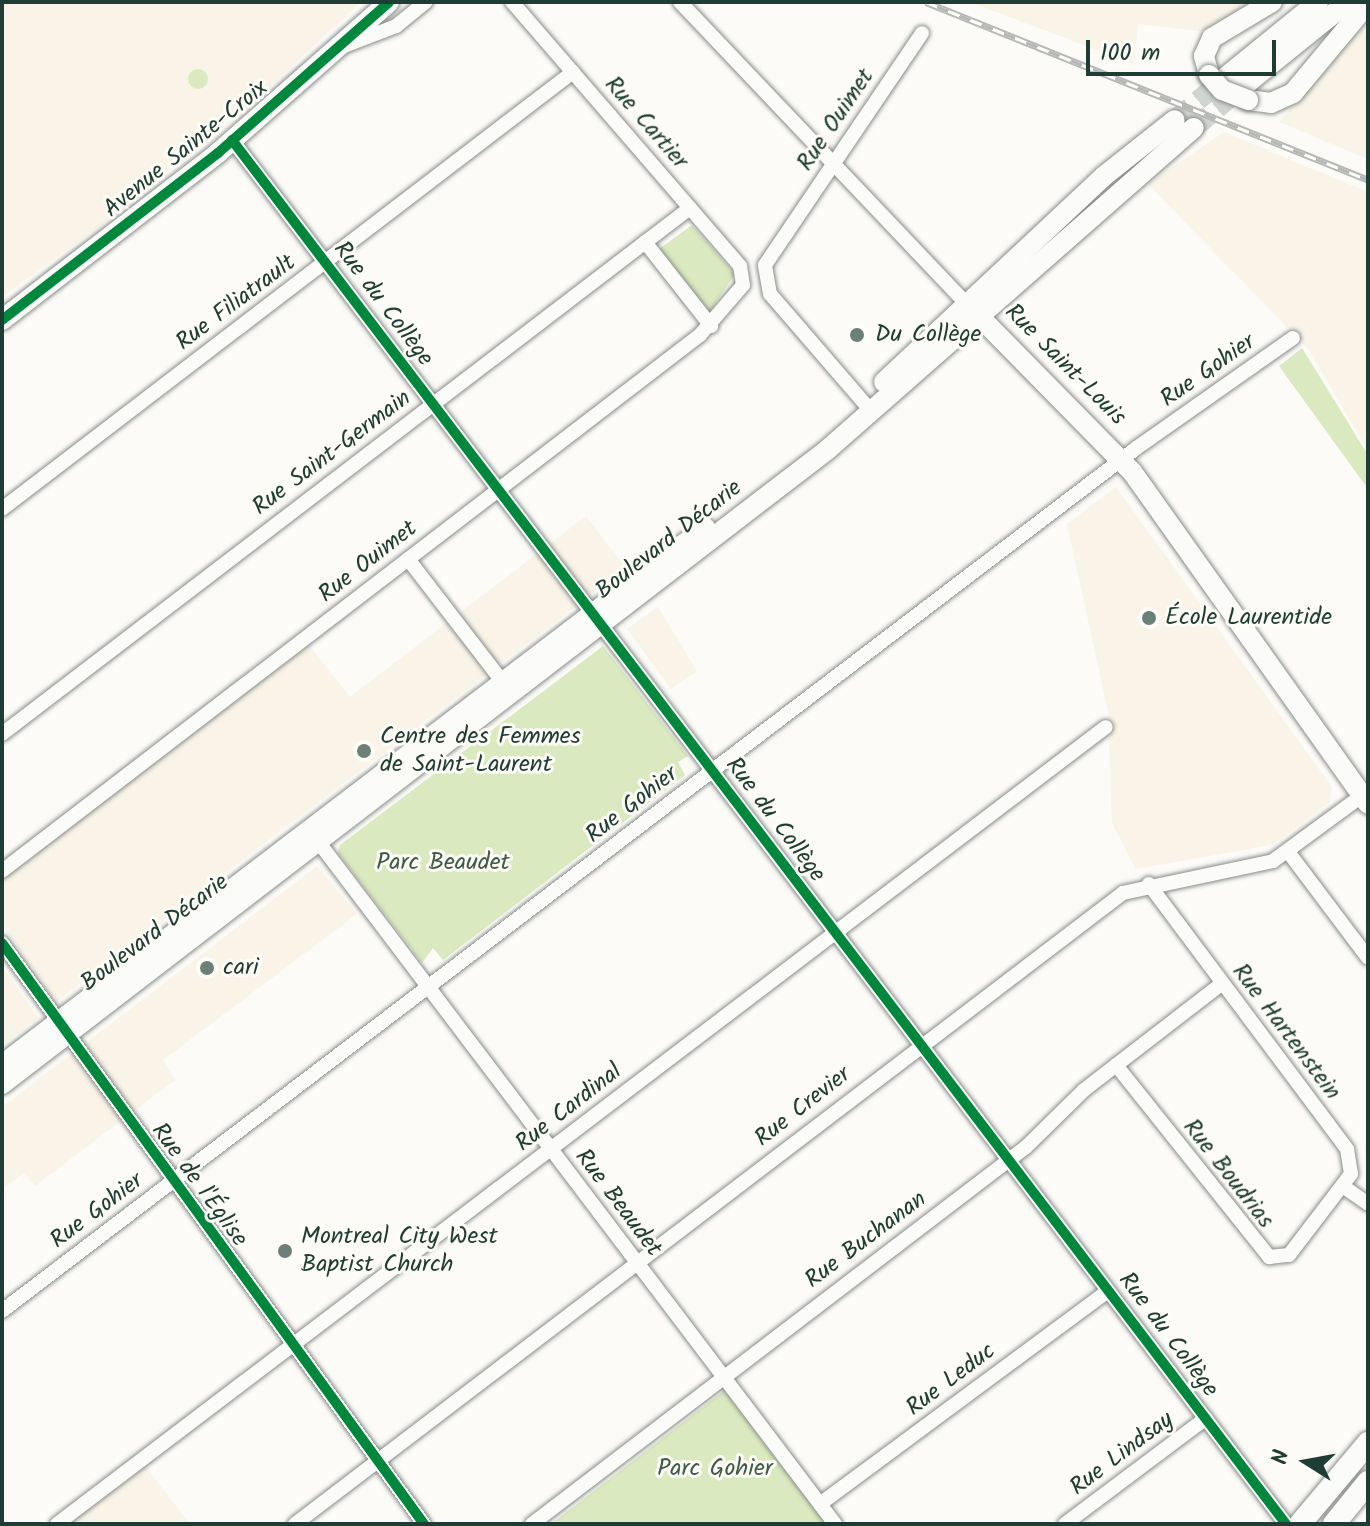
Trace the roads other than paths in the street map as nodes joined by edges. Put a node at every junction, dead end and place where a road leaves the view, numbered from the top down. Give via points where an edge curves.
1 (389, 2) edge
2 (426, 2) edge
3 (512, 2) edge
4 (680, 2) edge
5 (1272, 2) edge
6 (1318, 2) edge
7 (1348, 2) edge
8 (1368, 3) edge
9 (922, 33) dead end
10 (336, 49) junction
11 (573, 72) junction
12 (1224, 82) junction
13 (1175, 120) tunnel mouth
14 (1194, 128) tunnel mouth
15 (232, 140) junction
16 (833, 162) junction
17 (690, 208) junction
18 (645, 242) junction
19 (326, 262) junction
20 (745, 275) joint
21 (972, 309) junction
22 (2, 320) edge
23 (711, 326) junction
24 (1293, 338) dead end
25 (433, 403) junction
26 (868, 407) junction
27 (1121, 460) junction
28 (498, 489) junction
29 (2, 509) edge
30 (408, 559) junction
31 (597, 620) junction
32 (502, 681) junction
33 (1106, 727) dead end
34 (2, 734) edge
35 (712, 770) junction
36 (1366, 797) edge
37 (314, 836) junction
38 (1289, 853) junction
39 (2, 871) edge
40 (1149, 884) junction
41 (836, 932) junction
42 (2, 943) edge
43 (1368, 958) edge
44 (1221, 984) junction
45 (428, 987) junction
46 (62, 1028) junction
47 (922, 1043) junction
48 (2, 1065) edge
49 (1116, 1065) junction
50 (2, 1084) edge
51 (550, 1150) junction
52 (1009, 1160) junction
53 (172, 1181) junction
54 (1344, 1187) junction
55 (1368, 1204) edge
56 (635, 1263) junction
57 (1108, 1291) junction
58 (2, 1311) edge
59 (291, 1348) junction
60 (725, 1376) junction
61 (1206, 1418) junction
62 (1368, 1443) edge
63 (378, 1462) junction
64 (1368, 1482) edge
65 (820, 1504) junction
66 (57, 1524) edge
67 (295, 1524) edge
68 (424, 1524) edge
69 (532, 1524) edge
70 (835, 1524) edge
71 (1065, 1524) edge
72 (1286, 1524) edge
73 (1300, 1524) edge
74 (1334, 1524) edge

1 - 10 street, Avenue Sainte-Croix
2 - 10 street, Avenue Sainte-Croix via 396,26
3 - 11 street, Rue Cartier
4 - 16 street, Rue Saint-Louis
5 - 12 street via 1212,38 1204,56
6 - 12 street
7 - 12 street
8 - 12 street, bridge via 1304,82 1276,102 1261,104 1233,95
9 - 16 street, Rue Ouimet
10 - 15 street, Avenue Sainte-Croix
11 - 17 street, Rue Cartier
11 - 19 street, Rue Filiatrault
13 - 21 street, Boulevard Décarie via 1104,176
14 - 21 street, Boulevard Décarie
15 - 19 street, Rue du Collège
15 - 22 street, Avenue Sainte-Croix
16 - 21 street, Rue Saint-Louis
16 - 26 street, Rue Ouimet via 771,250 764,273 770,294
17 - 18 street, Rue Saint-Germain
17 - 20 street, Rue Cartier
18 - 23 street
18 - 25 street, Rue Saint-Germain
19 - 25 street, Rue du Collège
19 - 29 street, Rue Filiatrault
20 - 23 street, Rue Ouimet via 741,290
21 - 26 street, Boulevard Décarie
21 - 27 street, Rue Saint-Louis
23 - 28 street, Rue Ouimet
24 - 27 street, Rue Gohier
25 - 28 street, Rue du Collège
25 - 34 street, Rue Saint-Germain
26 - 31 street, Boulevard Décarie
27 - 35 street, Rue Gohier
27 - 36 street, Rue Saint-Louis
28 - 30 street, Rue Ouimet
28 - 31 street, Rue du Collège
30 - 32 street
30 - 39 street, Rue Ouimet
31 - 32 street, Boulevard Décarie
31 - 35 street, Rue du Collège
31 - 37 street, Boulevard Décarie
32 - 37 street, Boulevard Décarie
33 - 41 street, Rue Cardinal
35 - 41 street, Rue du Collège
35 - 45 street, Rue Gohier
36 - 38 street, Rue Crevier
37 - 45 street, Rue Beaudet
37 - 46 street, Boulevard Décarie
38 - 40 street, Rue Crevier via 1267,863
38 - 43 street
40 - 44 street, Rue Hartenstein
40 - 47 street, Rue Crevier via 1123,893
41 - 47 street, Rue du Collège
41 - 51 street, Rue Cardinal
42 - 46 street, Rue de l'Église
44 - 49 street, Rue Buchanan
44 - 54 street, Rue Hartenstein via 1347,1149 1351,1174
45 - 51 street, Rue Beaudet
45 - 53 street, Rue Gohier
46 - 48 street, Boulevard Décarie
46 - 50 street, Boulevard Décarie
46 - 53 street, Rue de l'Église
47 - 52 street, Rue du Collège
47 - 56 street, Rue Crevier
49 - 52 street, Rue Buchanan
49 - 54 street, Rue Boudrias via 1269,1257 1289,1255
51 - 56 street, Rue Beaudet
51 - 59 street, Rue Cardinal
52 - 57 street, Rue du Collège
52 - 60 street, Rue Buchanan
53 - 58 street, Rue Gohier
53 - 59 street, Rue de l'Église
54 - 55 street
56 - 60 street, Rue Beaudet
56 - 63 street, Rue Crevier
57 - 61 street, Rue du Collège
57 - 65 street, Rue Leduc
59 - 63 street, Rue de l'Église
59 - 66 street, Rue Cardinal
60 - 65 street, Rue Beaudet
60 - 69 street, Rue Buchanan
61 - 71 street, Rue Lindsay
61 - 72 street, Rue du Collège
62 - 73 main road
63 - 67 street, Rue Crevier
63 - 68 street, Rue de l'Église
64 - 74 main road
65 - 70 street, Rue Beaudet

